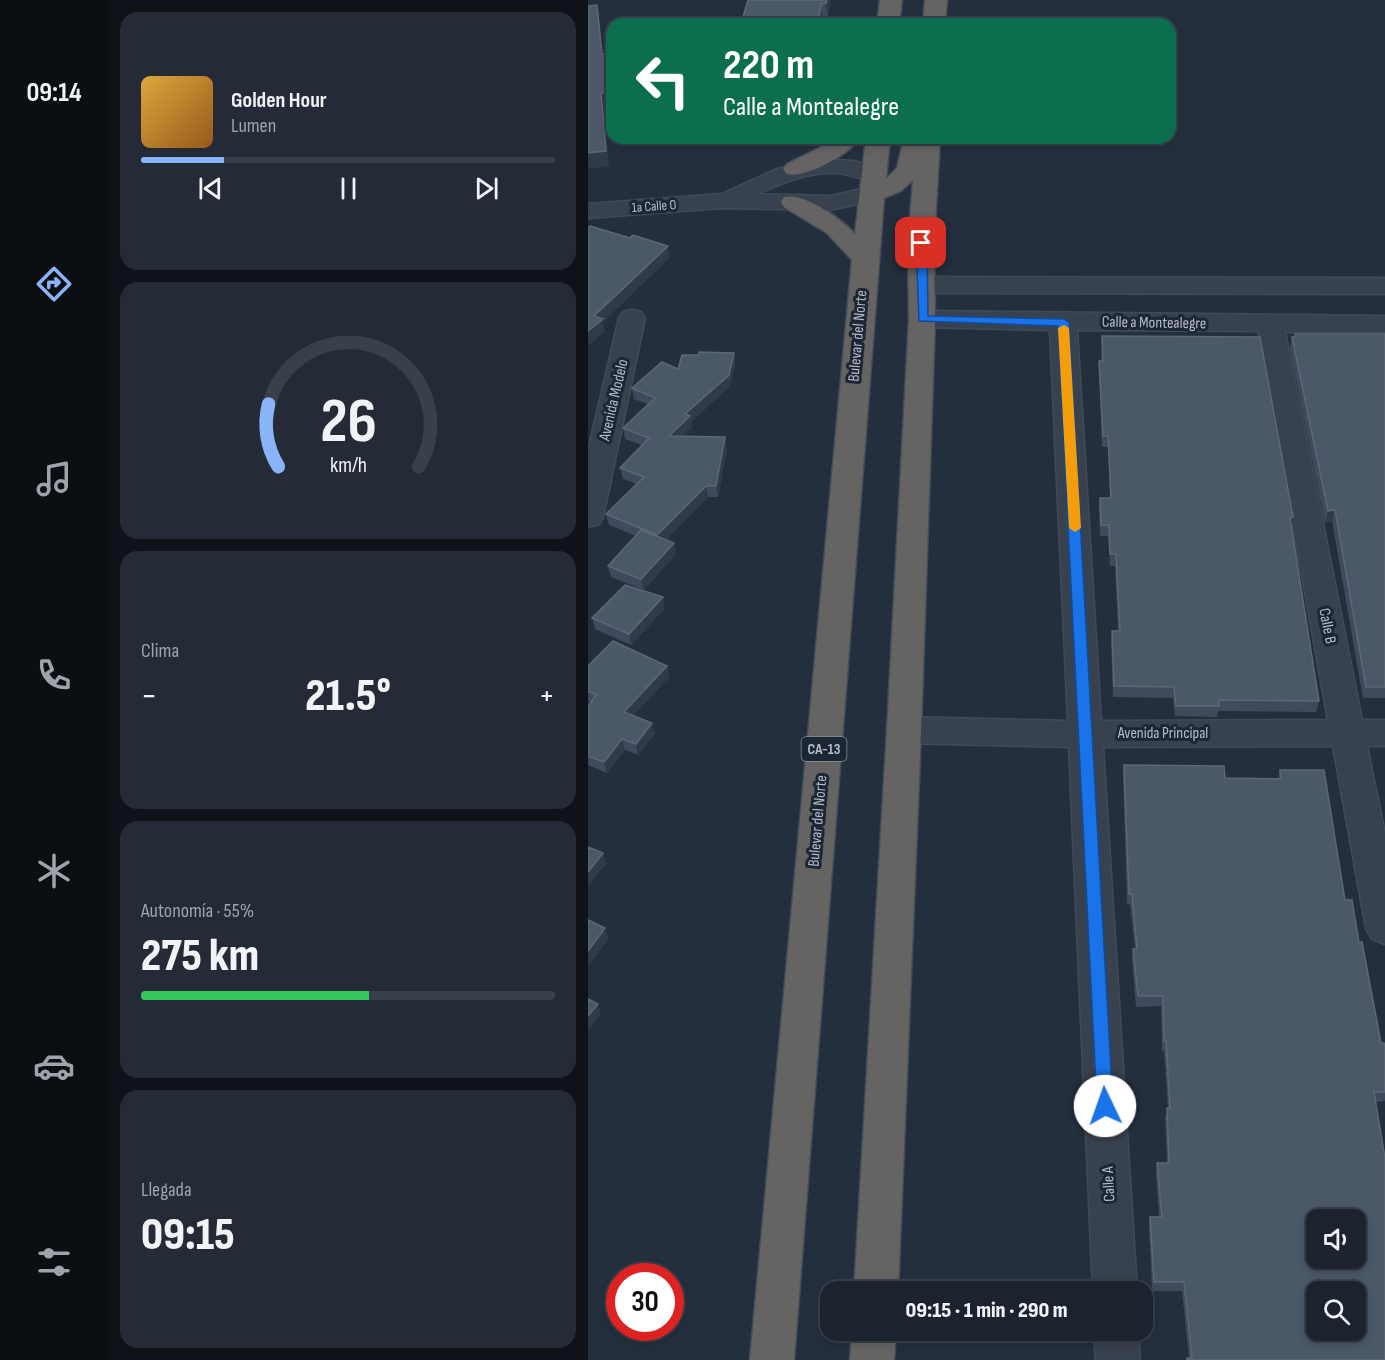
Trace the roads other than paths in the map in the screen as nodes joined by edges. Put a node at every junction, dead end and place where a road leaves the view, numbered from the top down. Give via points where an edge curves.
1 (891, 0) edge
2 (936, 0) edge
3 (889, 18) edge
4 (934, 18) edge
5 (840, 144) edge
6 (878, 144) edge
7 (915, 144) edge
8 (927, 144) edge
9 (795, 169) junction
10 (881, 184) junction
11 (721, 201) junction
12 (793, 202) junction
13 (588, 211) edge
14 (921, 243) junction
15 (865, 259) junction
16 (923, 285) junction
17 (993, 285) junction
18 (1385, 286) edge
19 (632, 318) dead end
20 (922, 319) junction
21 (992, 320) junction
22 (1064, 322) junction
23 (1385, 324) edge
24 (1270, 325) junction
25 (588, 517) edge
26 (904, 730) junction
27 (1348, 733) junction
28 (1385, 733) edge
29 (1086, 734) junction
30 (1385, 928) edge
31 (877, 1281) edge
32 (1113, 1281) edge
33 (873, 1341) edge
34 (1117, 1341) edge
35 (772, 1360) edge
36 (872, 1360) edge
37 (1118, 1360) edge

1 - 3 highway
2 - 4 highway
5 - 9 highway
6 - 10 highway, Bulevar del Norte / CA-13
7 - 10 highway via 907,173
8 - 14 highway
9 - 10 street, 1a Calle O via 832,164 851,167
9 - 11 street, 1a Calle O
9 - 12 street via 783,186 785,195
10 - 12 street, 1a Calle O via 830,203
10 - 14 highway via 907,193 913,240
10 - 15 highway, Bulevar del Norte / CA-13
11 - 12 street, 1a Calle O
11 - 13 street, 1a Calle O
12 - 15 highway via 836,228
14 - 16 highway
15 - 35 highway, Bulevar del Norte / CA-13
16 - 17 street
16 - 20 highway
17 - 18 street
17 - 21 street
19 - 25 street, Avenida Modelo
20 - 21 street, Calle a Montealegre
20 - 26 highway
21 - 22 street, Calle a Montealegre
22 - 24 street, Calle a Montealegre
22 - 29 street, Calle A
23 - 24 street, Calle a Montealegre
24 - 27 street, Calle B
26 - 29 street, Avenida Principal
26 - 31 highway
27 - 28 street, Avenida Principal
27 - 29 street, Avenida Principal
27 - 30 street, Calle B
29 - 32 street, Calle A
33 - 36 highway
34 - 37 street

